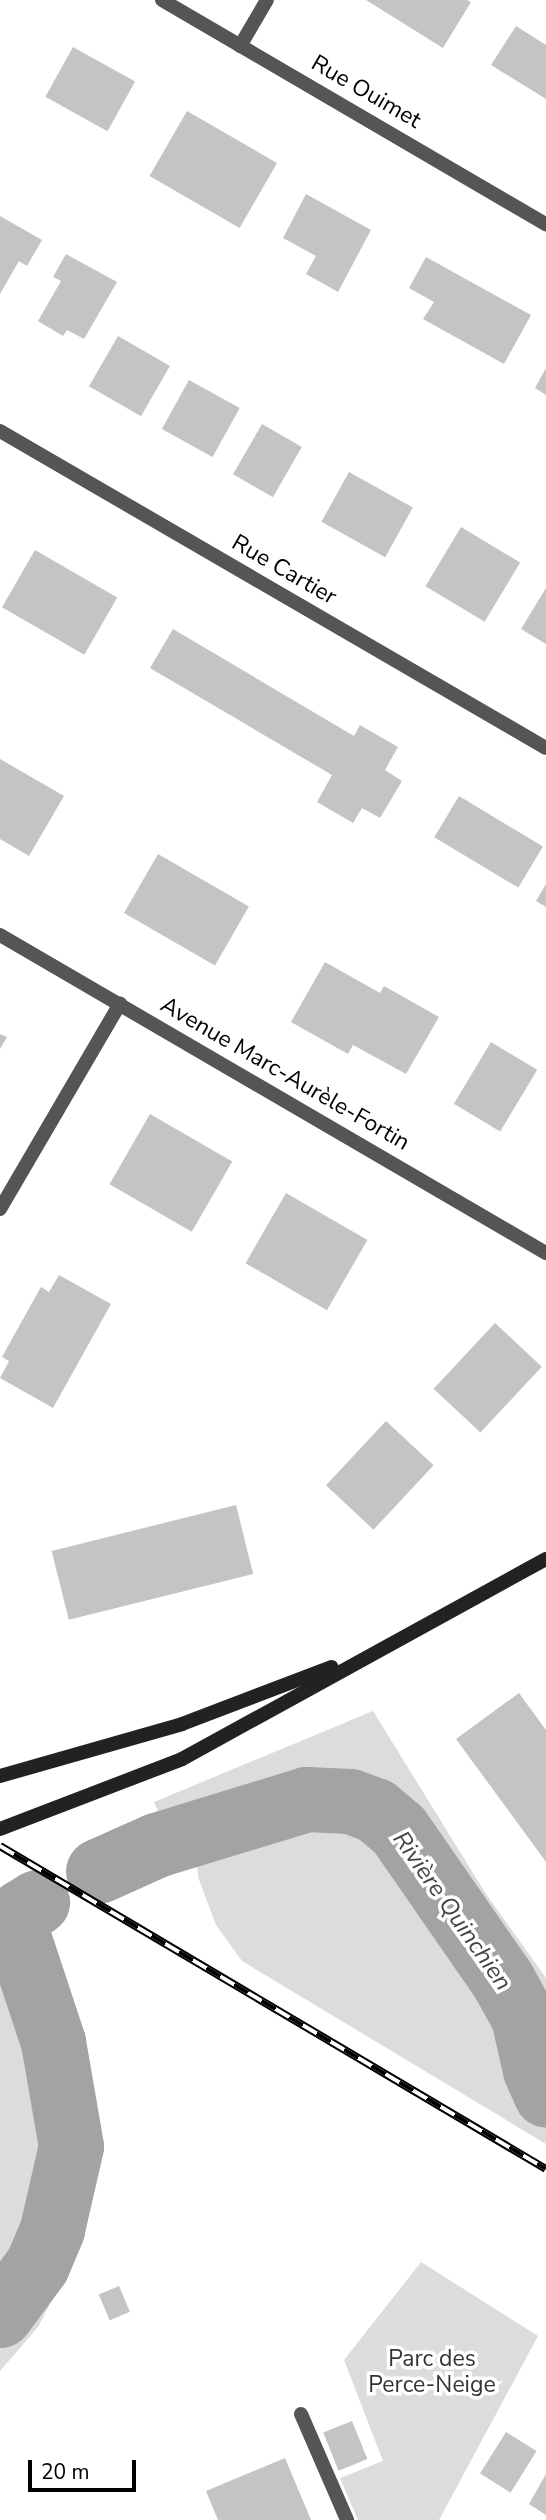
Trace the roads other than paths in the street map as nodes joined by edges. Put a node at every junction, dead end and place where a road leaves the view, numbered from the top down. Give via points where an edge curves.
1 (162, 0) edge
2 (267, 0) edge
3 (240, 46) junction
4 (546, 224) edge
5 (0, 430) edge
6 (546, 748) edge
7 (0, 935) edge
8 (120, 1004) junction
9 (0, 1209) edge
10 (546, 1253) edge
11 (546, 1559) edge
12 (378, 1649) junction
13 (0, 1776) edge
14 (0, 1829) edge
15 (301, 2414) dead end
16 (347, 2520) edge

1 - 3 street, Rue Ouimet
2 - 3 street
3 - 4 street, Rue Ouimet
5 - 6 street, Rue Cartier
7 - 8 street, Avenue Marc-Aurèle-Fortin
8 - 9 street
8 - 10 street, Avenue Marc-Aurèle-Fortin
11 - 12 main road
12 - 13 main road via 183,1724
12 - 14 main road via 181,1759
15 - 16 street

